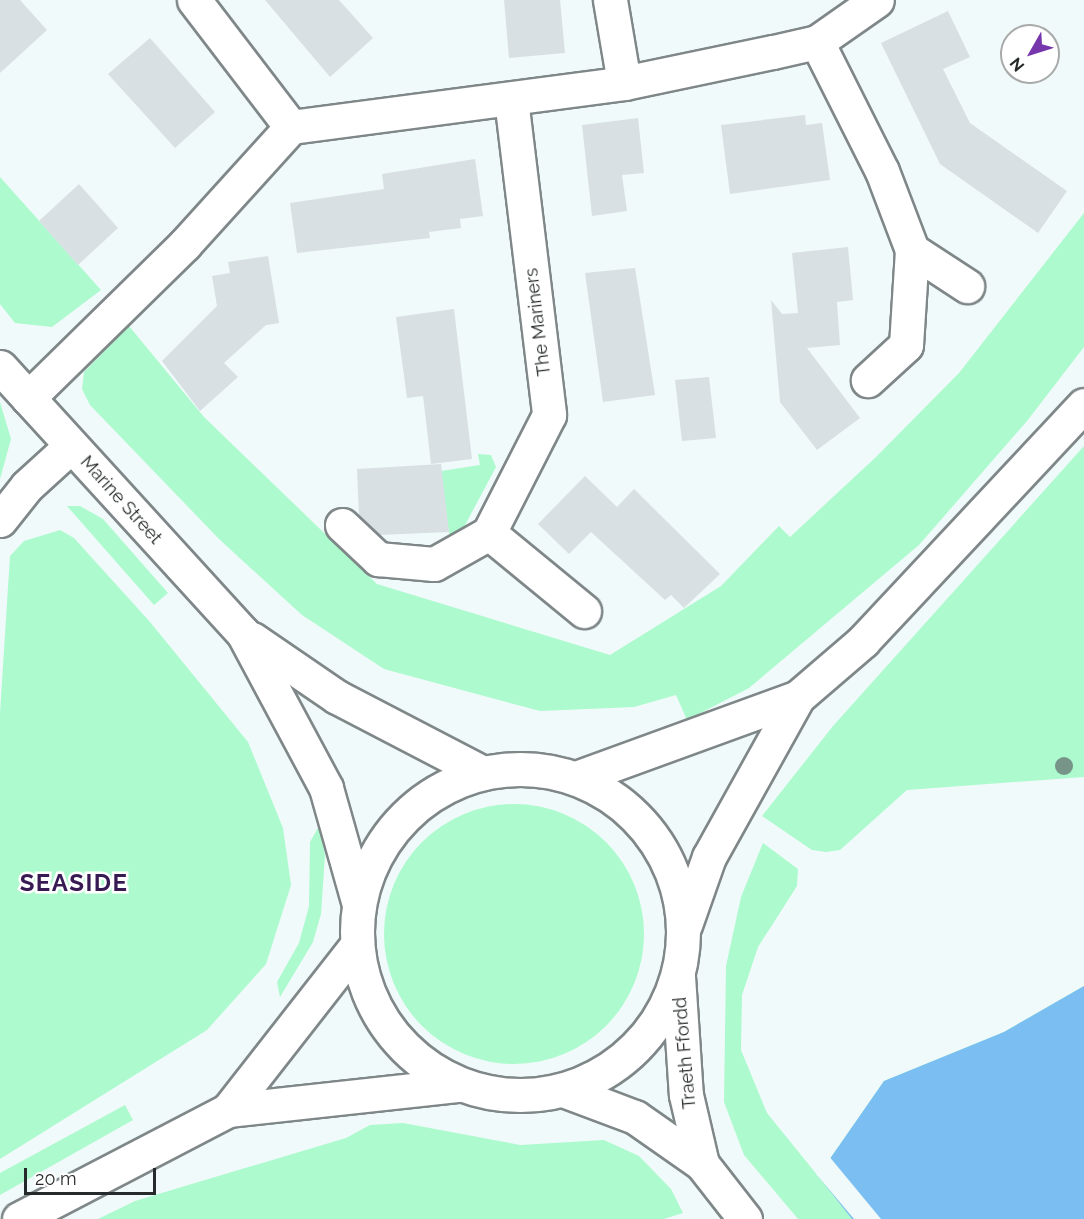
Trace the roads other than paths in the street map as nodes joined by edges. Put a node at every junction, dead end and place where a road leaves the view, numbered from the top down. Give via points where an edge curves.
1 (194, 0) edge
2 (610, 0) edge
3 (877, 0) edge
4 (817, 42) junction
5 (624, 83) junction
6 (511, 99) junction
7 (291, 127) junction
8 (912, 250) junction
9 (967, 286) dead end
10 (0, 367) edge
11 (868, 380) dead end
12 (28, 398) junction
13 (1084, 405) edge
14 (71, 446) junction
15 (0, 520) edge
16 (342, 525) dead end
17 (489, 533) junction
18 (584, 611) dead end
19 (243, 633) junction
20 (798, 697) junction
21 (481, 772) junction
22 (576, 778) junction
23 (358, 901) junction
24 (684, 927) junction
25 (356, 946) junction
26 (678, 976) junction
27 (459, 1085) junction
28 (563, 1090) junction
29 (228, 1110) junction
30 (702, 1164) junction
31 (737, 1209) edge
32 (18, 1219) edge

1 - 7 street
2 - 5 street
3 - 4 street
4 - 5 street
4 - 8 street via 882,171
5 - 6 street
6 - 7 street
6 - 17 street, The Mariners via 549,415
7 - 12 street via 185,244
8 - 9 street
8 - 11 street via 906,345
10 - 12 street, Marine Street
12 - 14 street, Marine Street
13 - 20 street via 863,641
14 - 15 street via 27,486
14 - 19 street, Marine Street
16 - 17 street via 378,559 434,564
17 - 18 street
19 - 21 street, Marine Street via 337,697
19 - 23 street, Marine Street via 326,788
20 - 22 street
20 - 24 street via 709,857
21 - 22 street via 530,768
21 - 23 street via 437,790 399,820 373,858
22 - 24 street via 619,801 652,836 675,879
23 - 25 street
24 - 26 street
25 - 27 street via 366,991 388,1032 420,1063
25 - 29 street
26 - 28 street via 659,1020 627,1057 590,1082
26 - 30 street, Traeth Ffordd via 686,1095
27 - 28 street via 503,1096
27 - 29 street
28 - 30 street, Traeth Ffordd via 635,1117
29 - 32 street
30 - 31 street, Traeth Ffordd

